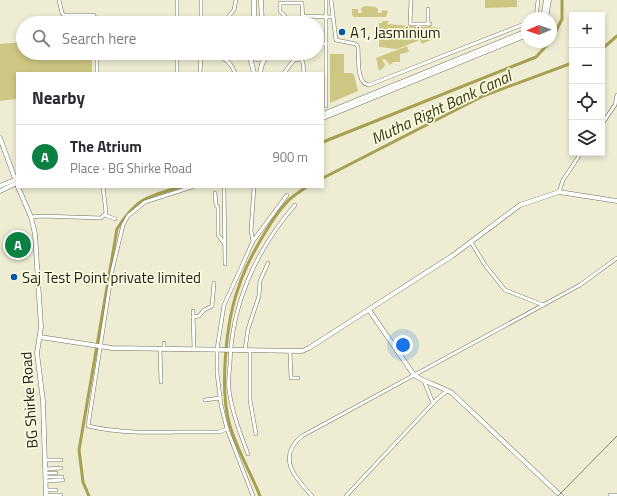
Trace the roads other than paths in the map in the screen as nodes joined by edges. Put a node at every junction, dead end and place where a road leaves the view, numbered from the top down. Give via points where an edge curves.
1 (59, 0) edge
2 (177, 0) edge
3 (201, 0) edge
4 (236, 0) edge
5 (254, 0) edge
6 (262, 0) edge
7 (326, 0) edge
8 (331, 0) edge
9 (412, 0) edge
10 (538, 0) edge
11 (546, 0) edge
12 (549, 0) edge
13 (428, 9) dead end
14 (537, 12) edge
15 (544, 12) edge
16 (547, 12) edge
17 (94, 16) edge
18 (177, 16) edge
19 (201, 16) edge
20 (229, 16) edge
21 (254, 16) edge
22 (262, 16) edge
23 (285, 16) edge
24 (303, 16) edge
25 (332, 16) junction
26 (326, 17) junction
27 (521, 25) edge
28 (521, 33) edge
29 (521, 37) edge
30 (326, 44) joint
31 (97, 60) edge
32 (177, 60) edge
33 (201, 60) edge
34 (224, 60) edge
35 (251, 60) edge
36 (264, 60) edge
37 (294, 60) edge
38 (303, 60) edge
39 (97, 72) edge
40 (177, 72) edge
41 (200, 72) edge
42 (234, 72) edge
43 (254, 72) edge
44 (260, 72) edge
45 (285, 72) edge
46 (304, 72) edge
47 (324, 79) edge
48 (617, 95) edge
49 (326, 106) dead end
50 (616, 106) edge
51 (324, 114) edge
52 (324, 118) edge
53 (605, 120) edge
54 (0, 138) edge
55 (579, 156) edge
56 (16, 178) edge
57 (16, 181) edge
58 (16, 182) edge
59 (0, 186) edge
60 (18, 188) edge
61 (103, 188) edge
62 (189, 188) edge
63 (224, 188) edge
64 (254, 188) edge
65 (0, 191) edge
66 (559, 192) junction
67 (215, 193) dead end
68 (287, 195) dead end
69 (617, 200) edge
70 (295, 205) dead end
71 (105, 215) junction
72 (31, 217) junction
73 (115, 219) dead end
74 (254, 241) junction
75 (471, 242) junction
76 (225, 245) junction
77 (617, 258) edge
78 (268, 263) dead end
79 (224, 264) dead end
80 (214, 283) dead end
81 (543, 305) junction
82 (369, 310) junction
83 (193, 311) dead end
84 (193, 317) junction
85 (40, 337) junction
86 (164, 344) dead end
87 (100, 346) junction
88 (162, 349) junction
89 (219, 349) junction
90 (194, 350) junction
91 (229, 350) junction
92 (245, 350) junction
93 (250, 350) junction
94 (290, 352) junction
95 (414, 375) junction
96 (298, 378) dead end
97 (424, 381) junction
98 (161, 382) dead end
99 (448, 390) junction
100 (220, 398) junction
101 (205, 400) dead end
102 (433, 403) junction
103 (227, 429) junction
104 (256, 434) dead end
105 (248, 454) dead end
106 (45, 460) junction
107 (61, 460) dead end
108 (61, 468) dead end
109 (56, 472) dead end
110 (46, 475) junction
111 (62, 479) dead end
112 (56, 490) dead end
113 (46, 494) edge
114 (60, 495) dead end
115 (610, 495) dead end
116 (617, 495) edge
117 (253, 496) edge
118 (312, 496) edge
119 (346, 496) edge
120 (561, 496) edge

1 - 17 street via 64,15
2 - 18 street
3 - 19 street
4 - 20 street via 234,10
5 - 21 street
6 - 22 street
7 - 26 street
8 - 25 street
9 - 13 street via 410,24 429,24
10 - 14 street
11 - 15 street
12 - 16 street
23 - 24 street via 280,11 280,3 302,3
25 - 26 street
25 - 27 street via 336,40 356,44 358,47 360,74 363,82 369,85
26 - 30 street
28 - 51 street
29 - 52 street
30 - 47 street
31 - 39 street
32 - 40 street
33 - 41 street
34 - 42 street
35 - 43 street
36 - 44 street
37 - 45 street
38 - 46 street
47 - 49 street
48 - 50 street
50 - 53 street
54 - 56 street
55 - 66 street via 563,180
57 - 59 street
58 - 65 street
60 - 72 street, BG Shirke Road
61 - 71 street
62 - 87 street via 145,202 128,216 123,224 112,271
63 - 76 street
64 - 74 street via 251,231
66 - 69 street
66 - 75 street via 520,205
67 - 76 street via 218,235
68 - 74 street
70 - 91 street via 265,245 251,272 240,298
71 - 72 street via 97,218
71 - 73 street
72 - 85 street, BG Shirke Road via 35,234
74 - 89 street via 224,305
75 - 81 street via 485,265 506,290
75 - 82 street
76 - 79 street
77 - 81 street via 582,284
78 - 92 street via 260,282 260,296 248,329
80 - 84 street via 212,306 199,316
81 - 95 street
82 - 94 street via 309,348
82 - 95 street
83 - 84 street
84 - 90 street
85 - 87 street
85 - 106 street, BG Shirke Road via 37,353 43,401
86 - 88 street
87 - 88 street
87 - 103 street via 88,426 118,432 219,432
88 - 90 street
88 - 98 street
89 - 90 street
89 - 91 street
89 - 100 street
91 - 92 street
91 - 105 street via 229,388 236,422
92 - 93 street
93 - 94 street
93 - 104 street via 250,400
94 - 96 street via 291,378
95 - 97 street
95 - 118 street via 306,434 294,444 290,456 291,470
97 - 99 street
97 - 102 street
99 - 102 street
99 - 120 street
100 - 101 street
100 - 103 street
102 - 119 street
103 - 117 street
106 - 107 street
106 - 110 street, BG Shirke Road
108 - 110 street
109 - 110 street
110 - 111 street
110 - 113 street, BG Shirke Road
112 - 113 street
113 - 114 street
115 - 116 street

